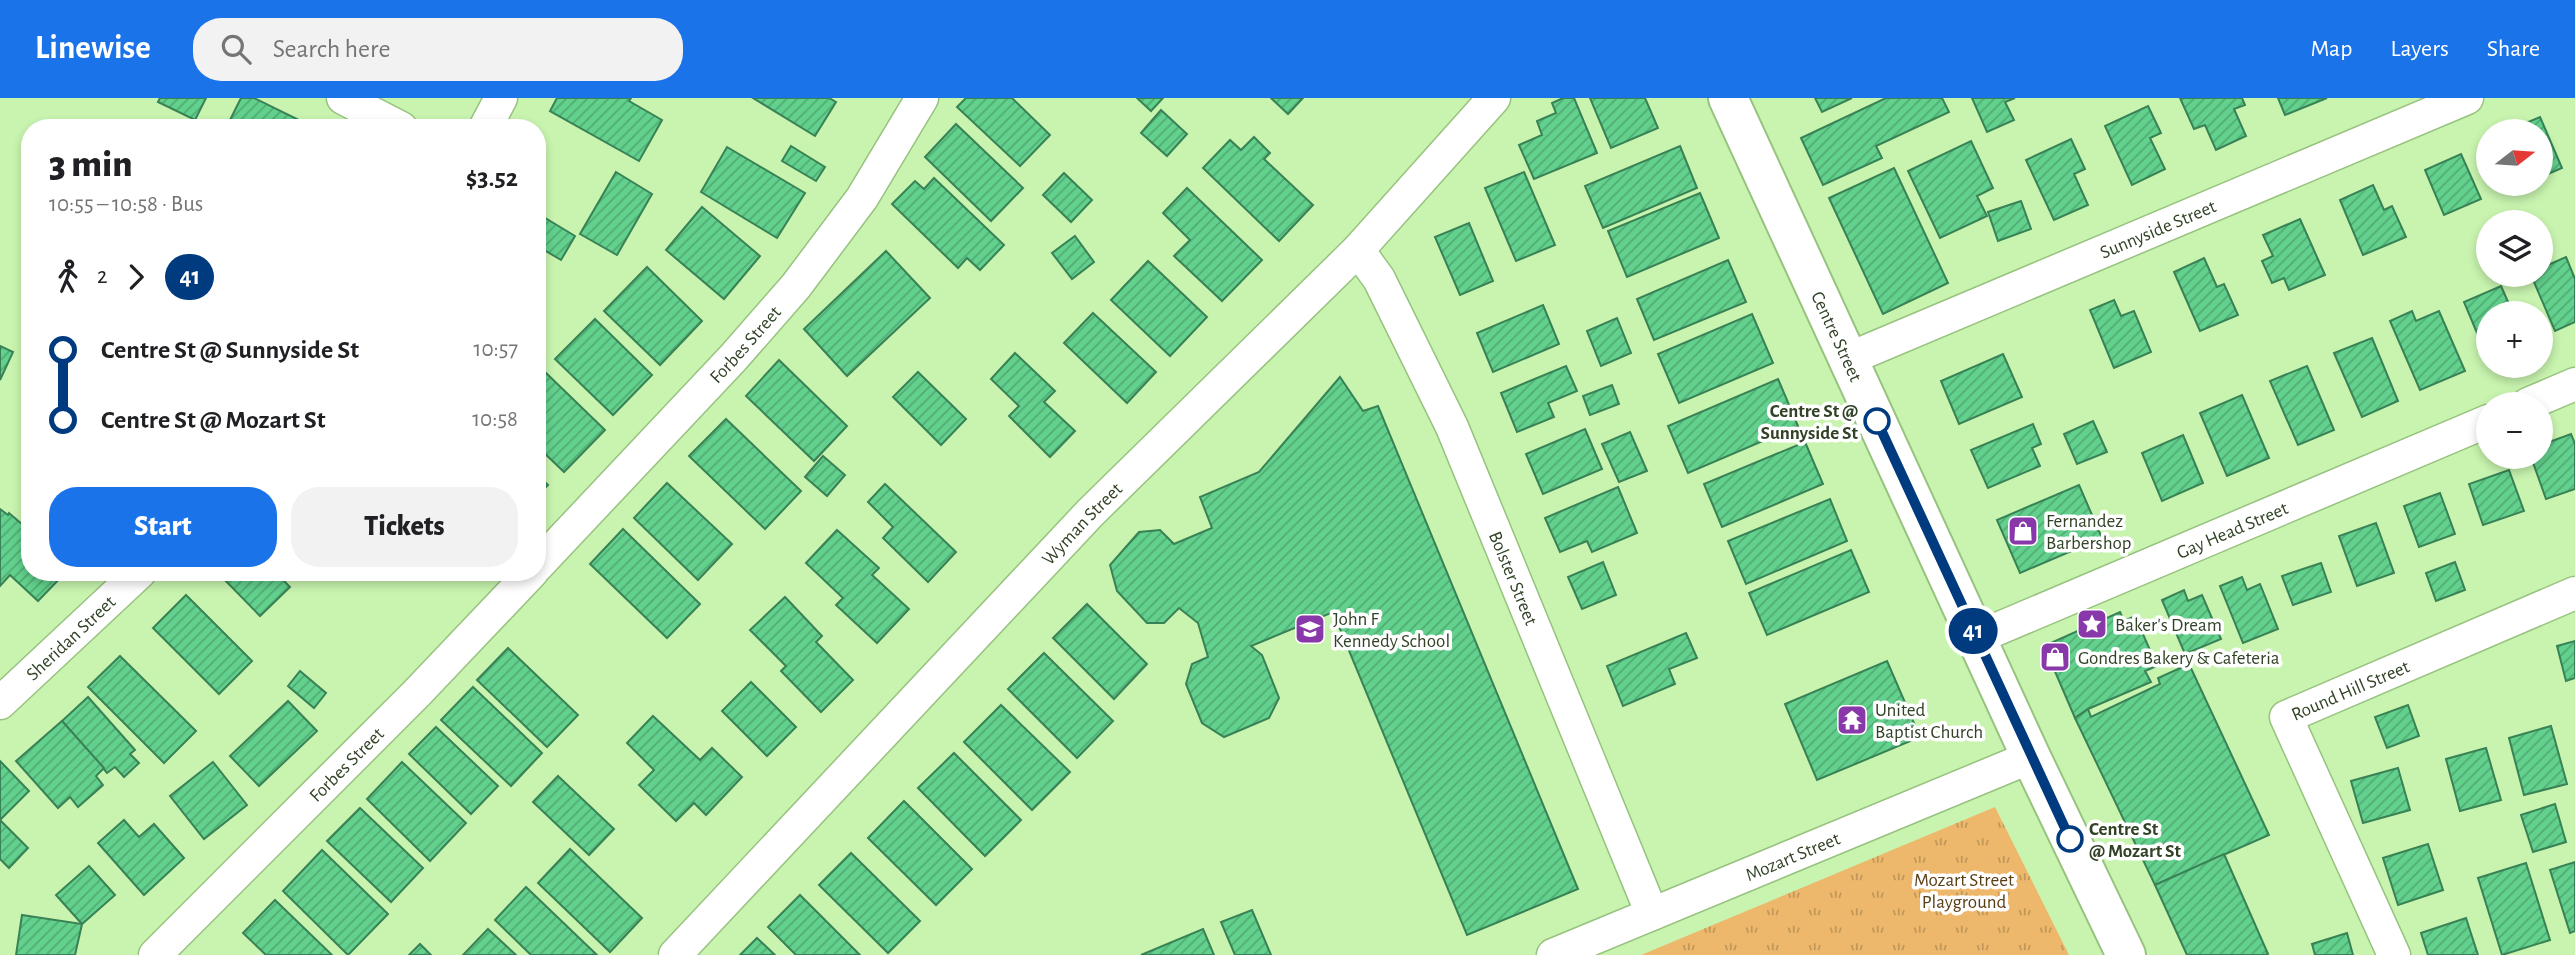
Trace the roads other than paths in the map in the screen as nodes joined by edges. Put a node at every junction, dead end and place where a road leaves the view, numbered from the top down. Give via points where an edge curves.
1 (343, 98) edge
2 (501, 98) edge
3 (922, 98) edge
4 (1494, 98) edge
5 (1728, 98) edge
6 (2468, 98) edge
7 (384, 119) edge
8 (490, 119) edge
9 (1358, 250) junction
10 (1848, 359) junction
11 (2575, 384) edge
12 (2553, 393) edge
13 (2476, 426) edge
14 (546, 556) edge
15 (130, 581) edge
16 (523, 581) edge
17 (2575, 593) edge
18 (1976, 638) junction
19 (0, 703) edge
20 (2031, 757) junction
21 (1651, 914) junction
22 (155, 955) edge
23 (675, 955) edge
24 (1553, 955) edge
25 (2126, 955) edge
26 (2394, 955) edge

1 - 7 street
2 - 8 street
3 - 14 street, Forbes Street via 862,198 796,286
4 - 9 street, Wyman Street
5 - 10 main road, Centre Street
6 - 10 street, Sunnyside Street
9 - 21 street, Bolster Street via 1379,279 1452,427
9 - 23 street, Wyman Street via 1090,513
10 - 18 main road, Centre Street
11 - 12 street
13 - 18 street, Gay Head Street
15 - 19 street, Sheridan Street
16 - 22 street, Forbes Street
17 - 26 street, Round Hill Street via 2286,717
18 - 20 main road, Centre Street
20 - 21 street, Mozart Street
20 - 25 main road, Centre Street
21 - 24 street, Mozart Street

